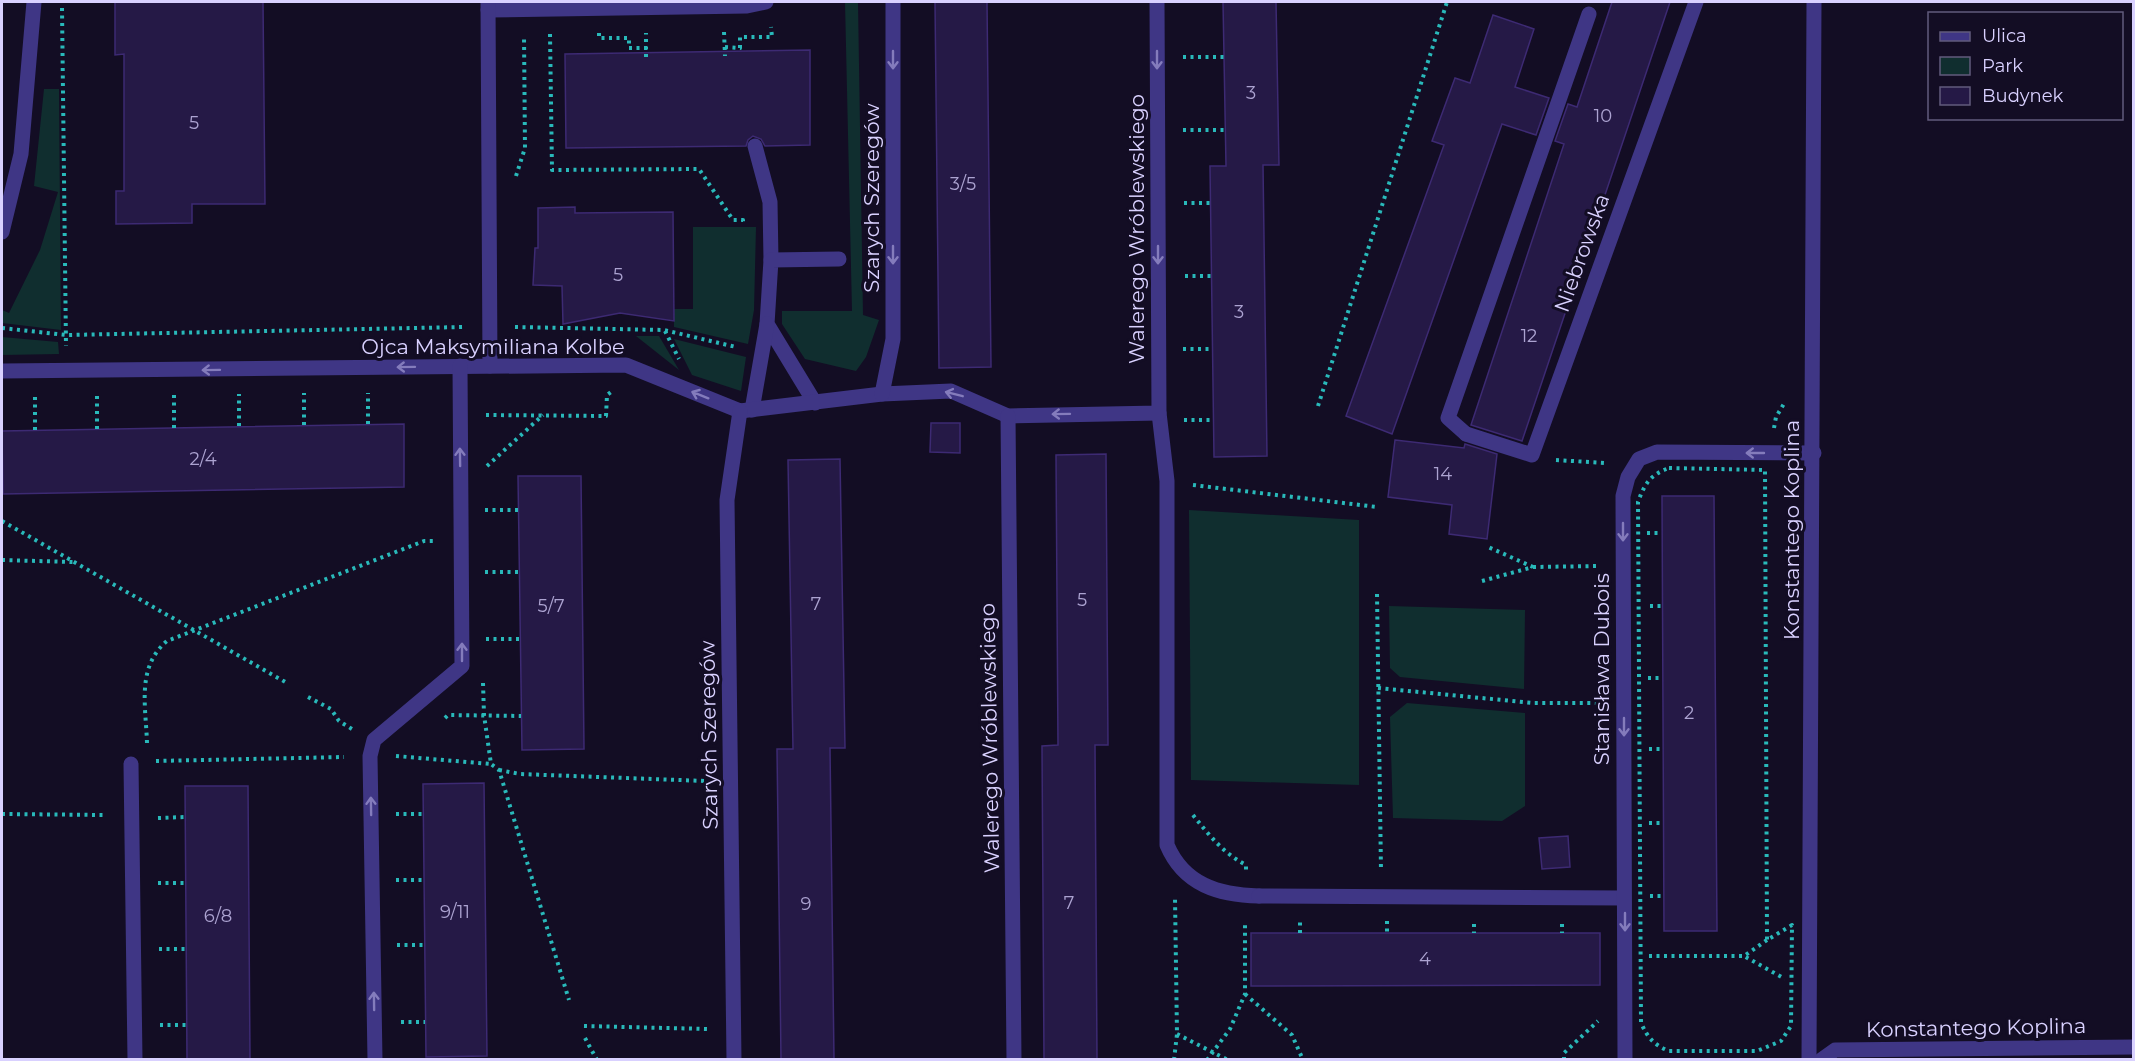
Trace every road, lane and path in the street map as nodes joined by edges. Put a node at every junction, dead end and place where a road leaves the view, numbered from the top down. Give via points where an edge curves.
1 (34, 2) edge
2 (62, 2) edge
3 (766, 2) edge
4 (893, 2) edge
5 (1157, 2) edge
6 (1447, 2) edge
7 (1695, 2) edge
8 (1814, 2) edge
9 (488, 6) edge
10 (523, 9) junction
11 (1589, 14) dead end
12 (724, 25) dead end
13 (646, 26) dead end
14 (550, 27) dead end
15 (599, 27) dead end
16 (646, 48) junction
17 (725, 56) dead end
18 (646, 57) dead end
19 (1173, 57) dead end
20 (1224, 57) dead end
21 (1173, 130) dead end
22 (1225, 130) dead end
23 (755, 146) dead end
24 (516, 179) dead end
25 (1174, 203) dead end
26 (1211, 203) dead end
27 (743, 227) dead end
28 (2, 232) edge
29 (839, 259) dead end
30 (771, 260) junction
31 (1175, 276) dead end
32 (1212, 276) dead end
33 (767, 324) junction
34 (490, 326) junction
35 (2, 328) edge
36 (66, 335) junction
37 (1176, 349) dead end
38 (1213, 349) dead end
39 (763, 353) junction
40 (460, 366) junction
41 (490, 366) junction
42 (2, 371) edge
43 (66, 372) junction
44 (314, 389) dead end
45 (358, 389) dead end
46 (228, 390) dead end
47 (614, 390) dead end
48 (163, 391) dead end
49 (97, 392) junction
50 (108, 392) dead end
51 (24, 393) dead end
52 (882, 394) junction
53 (815, 403) junction
54 (1318, 406) dead end
55 (746, 410) junction
56 (1159, 413) junction
57 (460, 415) junction
58 (543, 415) junction
59 (1008, 416) junction
60 (1177, 420) dead end
61 (1214, 420) dead end
62 (368, 424) dead end
63 (303, 425) dead end
64 (239, 426) dead end
65 (174, 428) dead end
66 (97, 429) dead end
67 (35, 430) dead end
68 (1814, 453) junction
69 (1561, 461) dead end
70 (1583, 462) dead end
71 (480, 473) dead end
72 (1167, 482) junction
73 (481, 500) dead end
74 (1377, 507) dead end
75 (481, 510) junction
76 (519, 510) dead end
77 (2, 521) edge
78 (462, 540) junction
79 (481, 540) junction
80 (1486, 546) dead end
81 (2, 560) edge
82 (73, 561) junction
83 (1586, 566) dead end
84 (1533, 567) junction
85 (481, 572) junction
86 (519, 572) dead end
87 (1482, 581) dead end
88 (482, 583) dead end
89 (1377, 594) dead end
90 (196, 630) junction
91 (482, 639) dead end
92 (520, 639) dead end
93 (483, 672) dead end
94 (286, 683) dead end
95 (1378, 688) junction
96 (1587, 703) dead end
97 (484, 715) junction
98 (521, 716) dead end
99 (439, 722) dead end
100 (404, 749) dead end
101 (147, 750) dead end
102 (370, 756) junction
103 (395, 756) junction
104 (147, 761) dead end
105 (131, 764) dead end
106 (491, 764) junction
107 (390, 765) dead end
108 (499, 770) junction
109 (704, 781) dead end
110 (1187, 808) dead end
111 (2, 814) edge
112 (104, 814) dead end
113 (387, 814) dead end
114 (423, 814) dead end
115 (148, 818) dead end
116 (186, 818) dead end
117 (1230, 857) dead end
118 (1175, 864) junction
119 (1381, 866) dead end
120 (387, 880) dead end
121 (424, 880) dead end
122 (148, 883) dead end
123 (186, 883) dead end
124 (1253, 896) junction
125 (1624, 898) junction
126 (1767, 940) junction
127 (387, 945) dead end
128 (425, 945) dead end
129 (149, 949) dead end
130 (187, 949) dead end
131 (1640, 956) junction
132 (1744, 956) junction
133 (1791, 982) junction
134 (1245, 994) junction
135 (569, 1000) dead end
136 (1601, 1013) dead end
137 (397, 1022) dead end
138 (425, 1022) dead end
139 (150, 1025) dead end
140 (187, 1025) dead end
141 (584, 1026) dead end
142 (704, 1029) dead end
143 (1177, 1034) junction
144 (585, 1038) dead end
145 (2133, 1047) edge
146 (1213, 1052) junction
147 (135, 1059) edge
148 (375, 1059) edge
149 (597, 1059) edge
150 (734, 1059) edge
151 (1014, 1059) edge
152 (1174, 1059) edge
153 (1207, 1059) edge
154 (1228, 1059) edge
155 (1303, 1059) edge
156 (1564, 1059) edge
157 (1626, 1059) edge
158 (1809, 1059) edge
159 (1821, 1059) edge

1 - 28 street via 21,154
2 - 36 path
3 - 10 street via 747,6
4 -> 52 street, Szarych Szeregów via 893,339
5 -> 56 street, Walerego Wróblewskiego
6 - 54 path
7 - 11 street, Niebrowska via 1532,455 1466,434 1448,418
8 - 68 street, Konstantego Koplina
9 - 10 street
9 - 34 street
10 - 24 path via 525,148
12 - 17 path
13 - 16 path
14 - 27 path via 552,170 699,169 733,220 743,220
15 - 16 path via 599,38 629,38 629,48
16 - 18 path
19 - 20 path
21 - 22 path
23 - 30 street, Szarych Szeregów via 770,202
25 - 26 path
29 - 30 street
30 - 33 street, Szarych Szeregów
31 - 32 path
33 - 39 street, Szarych Szeregów
33 - 53 street
34 - 36 path
34 - 39 path via 664,330
34 - 41 street
35 - 36 path
36 - 43 path
37 - 38 path
39 - 55 street, Szarych Szeregów
40 - 41 street, Ojca Maksymiliana Kolbe
40 -> 43 street, Ojca Maksymiliana Kolbe
40 - 57 street
55 -> 41 street, Ojca Maksymiliana Kolbe via 626,365
42 - 43 street, Ojca Maksymiliana Kolbe
43 - 49 path via 66,392
44 - 63 path via 304,389
45 - 62 path via 368,389
46 - 64 path via 239,390
47 - 58 path via 607,395 606,416
48 - 65 path via 174,391
49 - 50 path
49 - 66 path
51 - 67 path via 36,393
52 - 53 street, Ojca Maksymiliana Kolbe
59 -> 52 street, Ojca Maksymiliana Kolbe via 951,391
53 - 55 street, Ojca Maksymiliana Kolbe
55 - 150 street, Szarych Szeregów via 727,500
56 -> 59 street, Ojca Maksymiliana Kolbe
56 - 72 street, Walerego Wróblewskiego
57 - 58 path
78 -> 57 street
58 - 71 path
59 - 151 street, Walerego Wróblewskiego
60 - 61 path
68 -> 125 street, Stanisława Dubois via 1657,452 1639,459 1628,477 1623,496
68 - 158 street, Konstantego Koplina
69 - 70 path
72 - 74 path
72 - 118 street, Walerego Wróblewskiego via 1167,845
73 - 75 path
75 - 76 path
75 - 79 path
77 - 82 path
78 - 79 path
78 - 90 path via 424,541
102 -> 78 street via 374,740 462,666
79 - 85 path
80 - 84 path
81 - 82 path
82 - 90 path
83 - 84 path
84 - 87 path
85 - 86 path
85 - 88 path
89 - 95 path
90 - 94 path
90 - 101 path via 167,641 149,663
91 - 92 path
93 - 97 path
95 - 96 path via 1533,703
95 - 119 path
97 - 98 path
97 - 99 path via 448,716
97 - 106 path
100 - 103 path
102 - 103 path
102 - 104 path
148 -> 102 street
103 - 106 path
103 - 107 path
105 - 147 street
106 - 108 path
108 - 109 path via 552,776
108 - 135 path
110 - 117 path
111 - 112 path
113 - 114 path
115 - 116 path
118 - 124 street via 1197,882 1224,892
118 - 143 path
120 - 121 path
122 - 123 path
124 - 125 street
124 - 134 path
125 -> 157 street, Stanisława Dubois
126 - 131 path via 1765,470 1670,468 1655,473 1644,485 1638,502
126 - 132 path
126 - 133 path via 1792,925
127 - 128 path
129 - 130 path
131 - 132 path
131 - 133 path via 1641,1023 1651,1041 1669,1051 1757,1051 1776,1044 1791,1026
132 - 133 path
134 - 146 path via 1230,1029
134 - 155 path via 1292,1035
136 - 156 path via 1597,1024 1564,1053
137 - 138 path
139 - 140 path
141 - 142 path
143 - 146 path
143 - 152 path
144 - 149 path
145 - 159 street, Konstantego Koplina via 1835,1050
146 - 153 path
146 - 154 path

